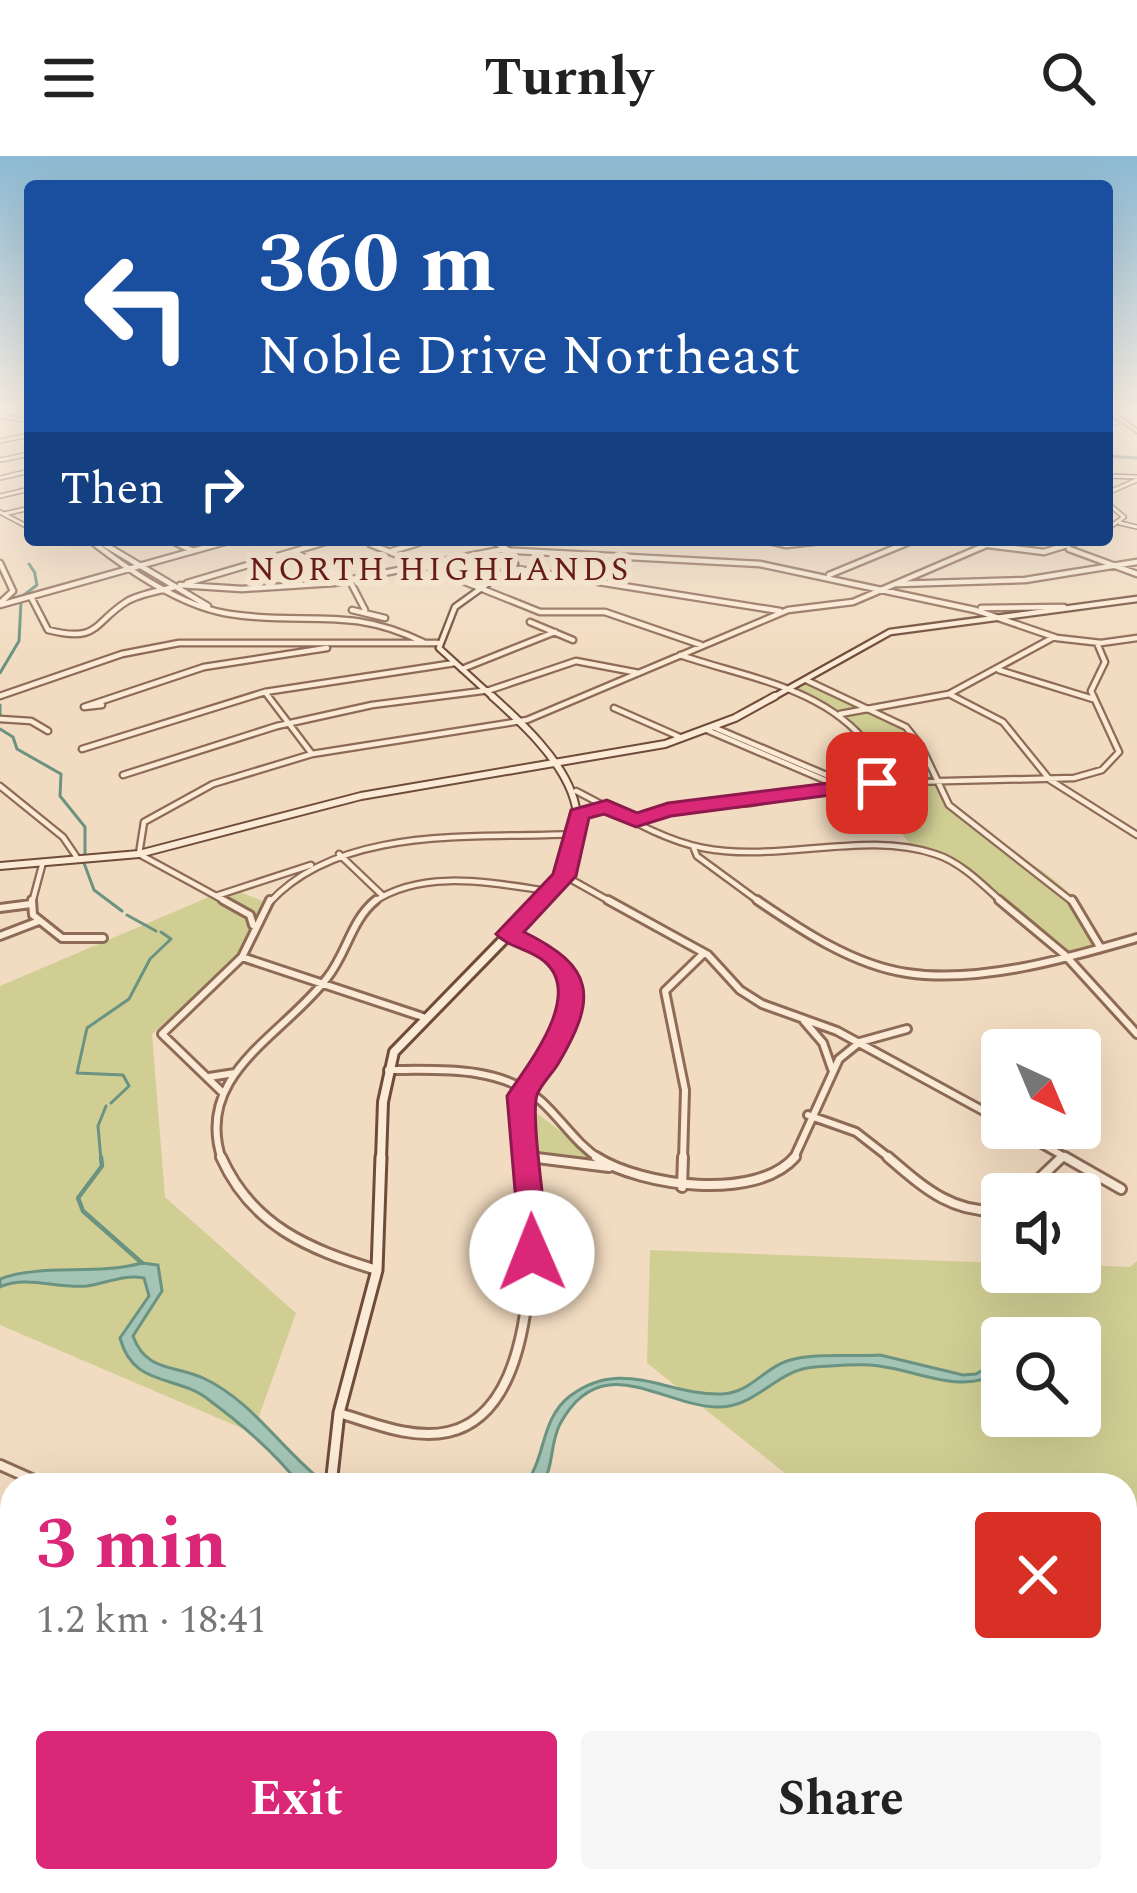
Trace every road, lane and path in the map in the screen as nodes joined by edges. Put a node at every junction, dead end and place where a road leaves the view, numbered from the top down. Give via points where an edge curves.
1 (1113, 507) edge
2 (1120, 523) junction
3 (1113, 526) edge
4 (1137, 527) edge
5 (102, 546) edge
6 (183, 546) edge
7 (211, 546) edge
8 (311, 546) edge
9 (375, 546) edge
10 (409, 546) edge
11 (501, 546) edge
12 (900, 546) edge
13 (984, 546) edge
14 (992, 546) edge
15 (1070, 546) edge
16 (1066, 548) junction
17 (507, 550) junction
18 (193, 551) junction
19 (293, 551) junction
20 (390, 552) junction
21 (1137, 562) edge
22 (0, 563) edge
23 (425, 566) junction
24 (137, 567) junction
25 (1119, 567) junction
26 (511, 568) junction
27 (1137, 574) edge
28 (828, 576) junction
29 (350, 581) junction
30 (895, 584) junction
31 (180, 588) junction
32 (478, 588) junction
33 (884, 589) junction
34 (32, 596) junction
35 (9, 597) junction
36 (1137, 598) edge
37 (21, 599) junction
38 (0, 604) edge
39 (952, 604) junction
40 (1067, 607) junction
41 (365, 610) junction
42 (784, 611) junction
43 (349, 612) junction
44 (376, 616) junction
45 (994, 616) junction
46 (530, 622) dead end
47 (555, 632) junction
48 (1054, 637) junction
49 (1137, 638) edge
50 (573, 640) dead end
51 (438, 643) junction
52 (1097, 643) junction
53 (367, 644) junction
54 (426, 644) junction
55 (703, 646) junction
56 (680, 655) junction
57 (455, 663) junction
58 (462, 669) junction
59 (999, 670) junction
60 (639, 673) junction
61 (806, 680) junction
62 (486, 690) junction
63 (783, 690) junction
64 (265, 692) junction
65 (949, 694) junction
66 (0, 696) edge
67 (1095, 699) junction
68 (102, 705) dead end
69 (614, 708) dead end
70 (876, 709) junction
71 (39, 713) dead end
72 (839, 714) junction
73 (0, 719) edge
74 (31, 721) junction
75 (519, 721) junction
76 (288, 722) junction
77 (710, 729) junction
78 (48, 731) dead end
79 (683, 739) junction
80 (82, 749) dead end
81 (312, 754) junction
82 (774, 754) junction
83 (570, 763) junction
84 (555, 766) junction
85 (562, 773) junction
86 (123, 775) dead end
87 (1050, 780) junction
88 (933, 782) junction
89 (865, 784) junction
90 (850, 785) junction
91 (0, 787) edge
92 (842, 787) junction
93 (576, 790) junction
94 (607, 806) junction
95 (579, 814) junction
96 (636, 821) junction
97 (575, 834) junction
98 (1137, 835) edge
99 (693, 846) junction
100 (139, 854) junction
101 (339, 854) junction
102 (78, 859) junction
103 (44, 862) junction
104 (310, 865) junction
105 (0, 866) edge
106 (565, 876) junction
107 (551, 891) junction
108 (215, 896) junction
109 (383, 896) junction
110 (32, 904) junction
111 (0, 908) edge
112 (39, 921) junction
113 (253, 930) junction
114 (508, 934) junction
115 (0, 936) edge
116 (103, 938) dead end
117 (1137, 938) edge
118 (1102, 948) junction
119 (704, 953) junction
120 (1065, 955) junction
121 (242, 957) junction
122 (325, 982) junction
123 (423, 1017) junction
124 (801, 1019) junction
125 (907, 1029) dead end
126 (1137, 1034) edge
127 (860, 1042) junction
128 (832, 1069) junction
129 (388, 1070) junction
130 (238, 1071) junction
131 (209, 1077) junction
132 (526, 1090) junction
133 (222, 1093) junction
134 (981, 1109) edge
135 (808, 1115) junction
136 (1051, 1149) edge
137 (1063, 1156) junction
138 (529, 1157) junction
139 (614, 1167) junction
140 (1045, 1173) edge
141 (682, 1186) junction
142 (1121, 1189) dead end
143 (981, 1212) edge
144 (376, 1270) junction
145 (339, 1413) junction
146 (333, 1473) edge

1 - 2 street via 1123,514
2 - 3 street
2 - 4 street
5 - 24 street
6 - 18 street
7 - 18 street
8 - 19 street
9 - 20 street
10 - 20 street
11 - 17 street
12 - 28 street
13 - 30 street
14 - 16 street
15 - 16 street
16 - 25 street
17 - 23 street
17 - 26 street via 517,560
17 - 28 street via 760,564
18 - 24 street
19 - 29 street
19 - 31 street
20 - 23 street
21 - 25 street
22 - 35 street
23 - 29 street
23 - 32 street
24 - 31 street
24 - 34 street
25 - 27 street
25 - 30 street
26 - 32 street
26 - 42 street
28 - 33 street
29 - 31 street
29 - 41 street
30 - 33 street
31 - 34 street via 123,604 104,628 72,634 48,630
31 - 43 street via 217,610
32 - 51 street via 449,613
32 - 55 street via 540,612 605,612
33 - 39 street
33 - 42 street via 846,604
34 - 37 street
35 - 37 street
35 - 38 street
36 - 40 street
37 - 38 street
39 - 40 street
39 - 45 street
40 - 45 street
41 - 43 street
41 - 44 street
42 - 55 street
43 - 44 street
44 - 54 street
45 - 48 street
45 - 61 street via 890,632
46 - 47 street
47 - 50 street
47 - 58 street
48 - 52 street
48 - 59 street
49 - 52 street
51 - 54 street
51 - 57 street
52 - 67 street via 1105,662 1091,683
53 - 54 street
53 - 66 street via 172,644
53 - 68 street via 204,667
55 - 56 street
56 - 60 street
56 - 63 street
57 - 58 street
57 - 64 street
58 - 62 street
59 - 65 street
59 - 67 street
60 - 62 street via 580,658
60 - 75 street
61 - 63 street
61 - 70 street
62 - 75 street
62 - 76 street
63 - 72 street
63 - 77 street
64 - 76 street
64 - 80 street
65 - 70 street
65 - 87 street via 1003,722
67 - 87 street via 1118,757 1094,774
69 - 79 street
70 - 72 street
70 - 88 street via 921,742
71 - 74 street
72 - 89 street via 870,747
73 - 74 street
74 - 78 street
75 - 81 street
75 - 84 street
76 - 81 street
76 - 86 street
77 - 79 street
77 - 82 street
79 - 83 street
81 - 100 street via 163,807 144,823
82 - 90 street
82 - 92 street
83 - 84 street
83 - 85 street
84 - 85 street
84 - 100 street via 361,796
85 - 93 street
87 - 88 street
87 - 98 street
88 - 89 street
88 - 118 street via 964,818 1028,858 1082,907
89 - 90 street
90 - 92 street
91 - 102 street via 66,835
92 - 96 street via 668,809
93 - 94 street
93 - 95 street
94 - 95 street
94 - 96 street
95 - 97 street
96 - 99 street
97 - 101 street via 442,838
97 - 106 street
99 - 120 street via 789,854 880,844 923,849 962,868
99 - 120 street via 758,902 892,969 934,974
100 - 102 street
100 - 108 street
101 - 104 street
101 - 109 street
102 - 103 street
103 - 105 street
103 - 110 street
104 - 108 street
104 - 113 street via 269,900
106 - 107 street
106 - 119 street
107 - 109 street via 476,884
107 - 114 street
108 - 113 street via 250,915
109 - 122 street via 359,915
110 - 111 street
110 - 112 street
112 - 115 street
112 - 116 street via 62,938
113 - 121 street
114 - 123 street
114 - 132 street via 555,957 571,982 566,1019
117 - 118 street
118 - 120 street
119 - 124 street via 740,991
119 - 141 street via 664,991 685,1090
120 - 126 street
121 - 122 street
121 - 131 street via 162,1034
122 - 123 street
122 - 130 street
123 - 129 street
124 - 127 street
124 - 128 street via 823,1043
125 - 127 street
127 - 128 street
127 - 134 street
128 - 135 street
129 - 132 street via 464,1071
129 - 144 street
130 - 131 street
130 - 133 street
131 - 133 street
132 - 138 street
132 - 139 street
133 - 144 street via 218,1159 240,1190 289,1238
135 - 141 street via 802,1155 792,1165
135 - 143 street via 857,1133 899,1170
136 - 137 street
137 - 140 street
137 - 142 street
138 - 139 street
138 - 145 street via 534,1240 526,1307 496,1399 452,1431 392,1428
139 - 141 street
144 - 145 street
145 - 146 street

